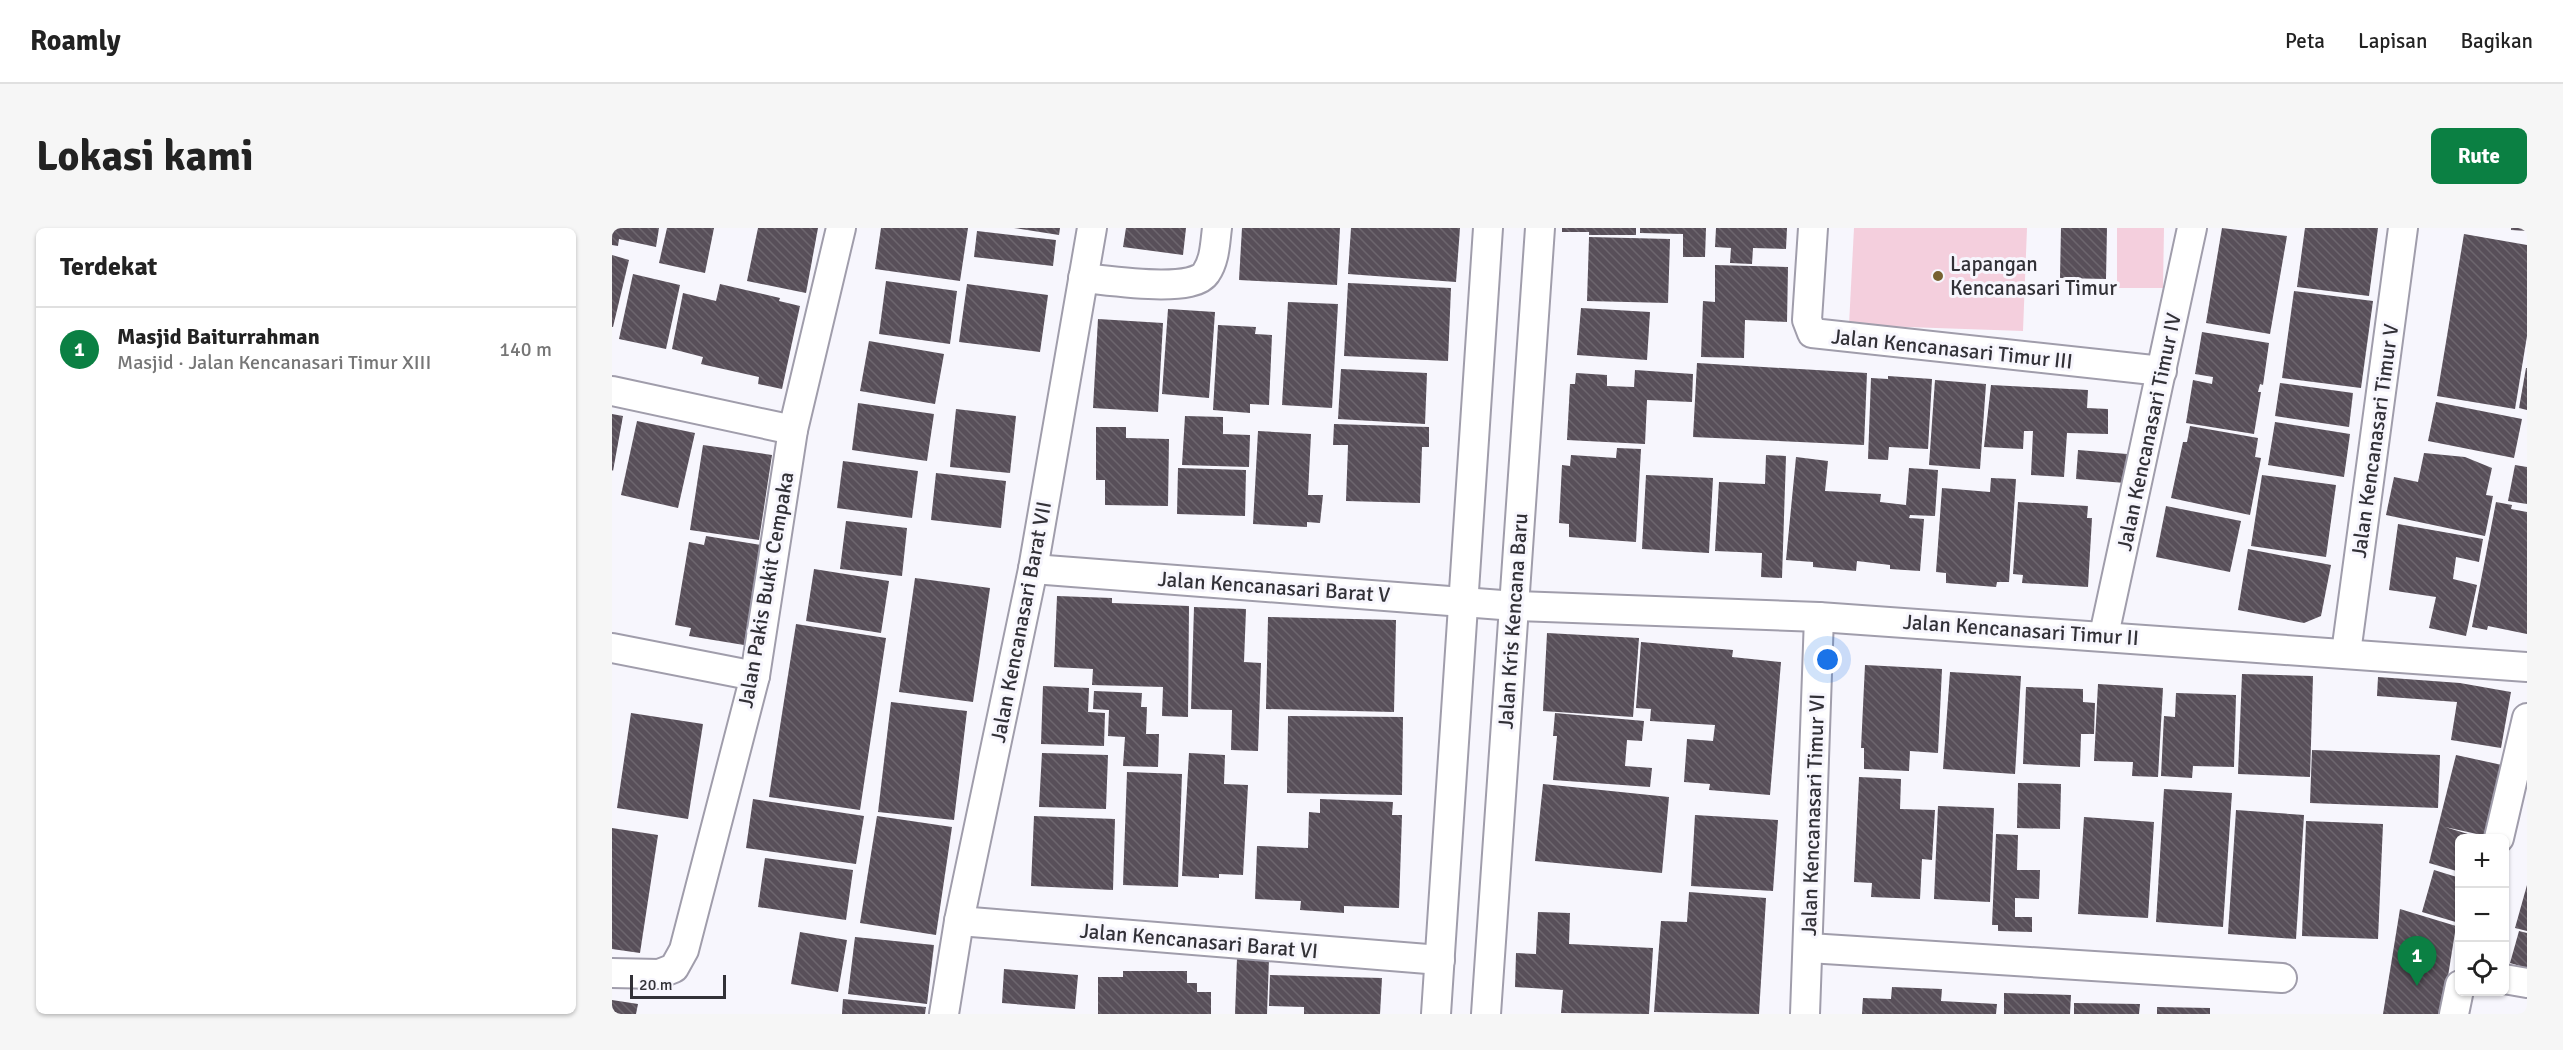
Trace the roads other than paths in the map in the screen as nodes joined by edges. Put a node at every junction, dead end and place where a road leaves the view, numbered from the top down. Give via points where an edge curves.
1 (841, 228) edge
2 (1092, 228) edge
3 (1217, 228) edge
4 (1488, 228) edge
5 (1540, 228) edge
6 (1813, 228) edge
7 (2192, 228) edge
8 (2403, 228) edge
9 (1083, 278) junction
10 (2162, 371) junction
11 (612, 391) edge
12 (793, 430) junction
13 (1033, 569) junction
14 (1462, 602) junction
15 (1515, 606) junction
16 (1819, 617) junction
17 (2104, 635) junction
18 (612, 648) edge
19 (2346, 653) junction
20 (2527, 667) edge
21 (755, 676) junction
22 (2527, 718) edge
23 (2519, 792) edge
24 (2501, 834) edge
25 (959, 921) junction
26 (1809, 948) junction
27 (1440, 960) junction
28 (612, 973) edge
29 (2282, 978) dead end
30 (2509, 980) edge
31 (2527, 983) edge
32 (2458, 996) edge
33 (944, 1014) edge
34 (1436, 1014) edge
35 (1486, 1014) edge
36 (1805, 1014) edge
37 (2454, 1014) edge

1 - 12 street, Jalan Pakis Bukit Cempaka
2 - 9 street, Jalan Kencanasari Barat VII
3 - 9 street via 1214,254 1206,273 1193,283
4 - 14 street
5 - 15 street, Jalan Kris Kencana Baru
6 - 10 street, Jalan Kencanasari Timur III via 1807,321 1812,333
7 - 10 street, Jalan Kencanasari Timur IV
8 - 19 street, Jalan Kencanasari Timur V
9 - 13 street, Jalan Kencanasari Barat VII
10 - 17 street, Jalan Kencanasari Timur IV
11 - 12 street
12 - 21 street, Jalan Pakis Bukit Cempaka
13 - 14 street, Jalan Kencanasari Barat V
13 - 25 street, Jalan Kencanasari Barat VII
14 - 15 street, Jalan Kencanasari Barat V
14 - 27 street
15 - 16 street, Jalan Kencanasari Timur II
15 - 35 street, Jalan Kris Kencana Baru
16 - 17 street, Jalan Kencanasari Timur II
16 - 26 street, Jalan Kencanasari Timur VI
17 - 19 street, Jalan Kencanasari Timur II
18 - 21 street
19 - 20 street, Jalan Kencanasari Timur II
21 - 28 street, Jalan Pakis Bukit Cempaka via 684,950 674,968 659,974
22 - 23 street
23 - 24 street
25 - 27 street, Jalan Kencanasari Barat VI
25 - 33 street, Jalan Kencanasari Barat VII
26 - 29 street
26 - 36 street, Jalan Kencanasari Timur VI
27 - 34 street
30 - 31 street
32 - 37 street

